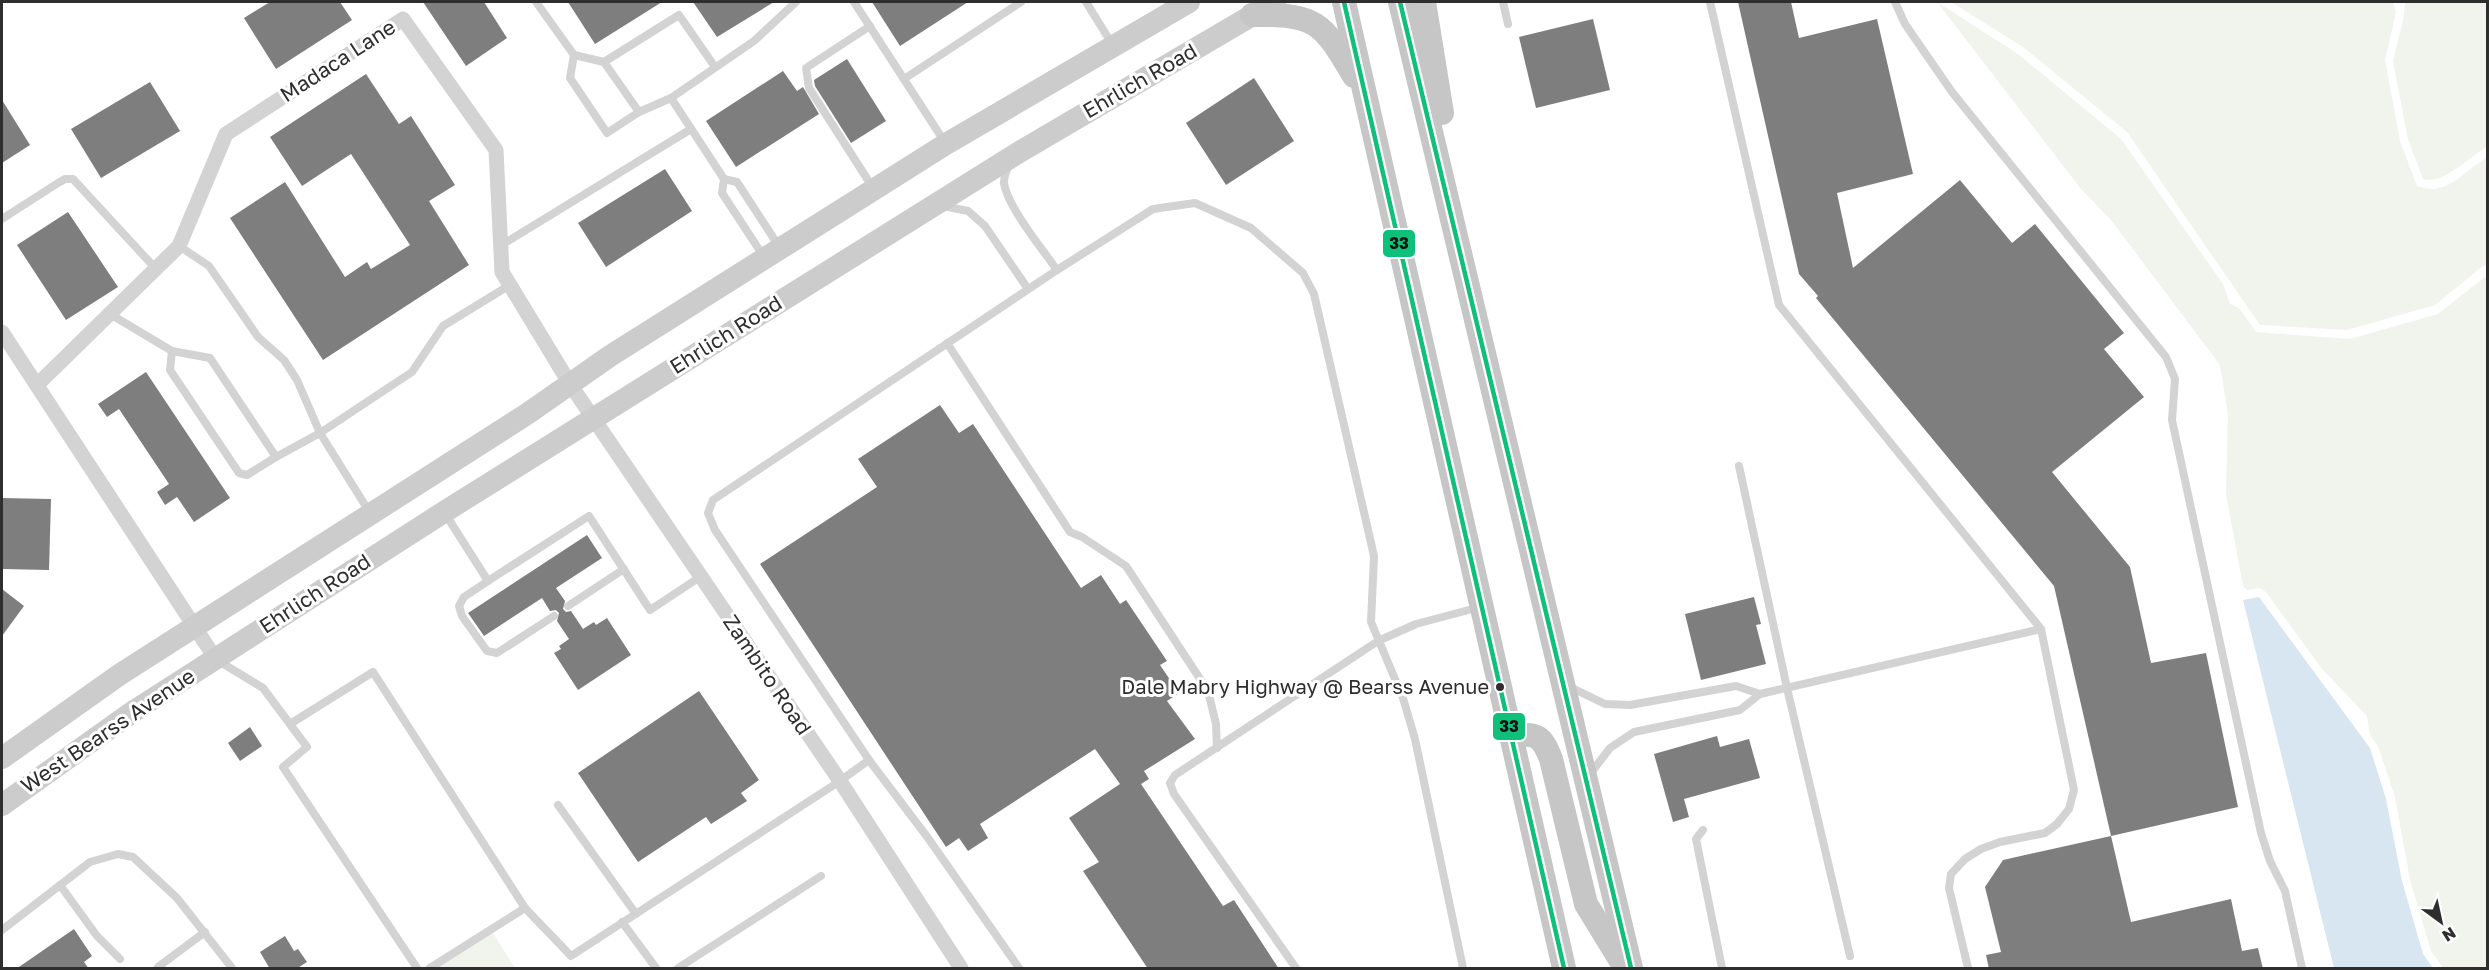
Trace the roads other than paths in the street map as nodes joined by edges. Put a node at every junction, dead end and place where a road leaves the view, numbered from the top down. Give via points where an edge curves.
1 (536, 2) edge
2 (796, 2) edge
3 (854, 2) edge
4 (1021, 2) edge
5 (1086, 2) edge
6 (1185, 2) edge
7 (1275, 2) edge
8 (1344, 2) edge
9 (1400, 2) edge
10 (1424, 2) edge
11 (1503, 2) edge
12 (1710, 2) edge
13 (1894, 2) edge
14 (1252, 15) junction
15 (1508, 24) dead end
16 (870, 26) junction
17 (1113, 46) junction
18 (574, 55) junction
19 (604, 62) junction
20 (715, 67) junction
21 (904, 79) junction
22 (1365, 95) junction
23 (670, 98) junction
24 (639, 112) junction
25 (691, 129) junction
26 (946, 144) junction
27 (1021, 151) junction
28 (1440, 166) junction
29 (724, 179) junction
30 (874, 190) junction
31 (927, 209) junction
32 (2, 219) edge
33 (179, 246) junction
34 (501, 246) junction
35 (773, 254) junction
36 (156, 268) junction
37 (1057, 270) junction
38 (510, 285) junction
39 (1028, 289) junction
40 (110, 314) junction
41 (2, 332) edge
42 (947, 343) junction
43 (172, 351) junction
44 (570, 384) junction
45 (37, 385) junction
46 (592, 419) junction
47 (320, 433) junction
48 (276, 457) junction
49 (1739, 466) dead end
50 (444, 512) junction
51 (371, 514) junction
52 (624, 569) junction
53 (700, 577) junction
54 (488, 581) junction
55 (568, 606) dead end
56 (1482, 607) junction
57 (554, 616) dead end
58 (193, 627) junction
59 (2041, 629) junction
60 (1378, 641) junction
61 (215, 658) junction
62 (1564, 684) junction
63 (1787, 688) junction
64 (1760, 694) junction
65 (290, 724) junction
66 (1511, 737) junction
67 (1217, 748) junction
68 (2, 758) edge
69 (869, 760) junction
70 (1586, 778) junction
71 (840, 781) junction
72 (558, 805) dead end
73 (2, 806) edge
74 (1702, 830) dead end
75 (821, 876) dead end
76 (60, 885) junction
77 (525, 908) junction
78 (636, 914) junction
79 (622, 922) junction
80 (2, 930) edge
81 (205, 932) junction
82 (1850, 956) dead end
83 (120, 959) dead end
84 (158, 967) edge
85 (232, 969) edge
86 (417, 969) edge
87 (430, 969) edge
88 (656, 969) edge
89 (678, 969) edge
90 (961, 969) edge
91 (1019, 969) edge
92 (1296, 969) edge
93 (1463, 969) edge
94 (1564, 969) edge
95 (1625, 969) edge
96 (1631, 969) edge
97 (1722, 969) edge
98 (1968, 969) edge
99 (2302, 969) edge

1 - 18 lane
2 - 20 lane via 754,40
3 - 16 lane
4 - 21 lane
5 - 17 lane
6 - 17 main road, Ehrlich Road
7 - 14 main road, Ehrlich Road
8 - 22 main road
9 - 28 main road
10 - 28 main road via 1444,128
11 - 15 lane
12 - 59 lane via 1779,305
13 - 99 lane via 1952,92 2166,357 2175,379 2172,420 2260,833 2285,891
14 - 22 main road via 1283,15 1317,23 1334,42
14 - 27 main road, Ehrlich Road
16 - 21 lane
16 - 30 lane via 806,68 809,88
17 - 26 main road, Ehrlich Road
18 - 19 lane
18 - 24 lane via 570,78 607,133
19 - 20 lane via 679,15
19 - 24 lane
20 - 23 lane
21 - 26 lane
22 - 56 main road
23 - 24 lane
23 - 25 lane
25 - 29 lane
25 - 34 lane
26 - 30 main road, Ehrlich Road
27 - 31 main road, Ehrlich Road
27 - 37 lane via 1006,170 1006,191
28 - 62 main road
29 - 35 lane via 722,193
29 - 35 lane via 737,182
30 - 35 main road, Ehrlich Road
31 - 39 lane via 942,206 968,211 984,226
31 - 46 main road, Ehrlich Road
32 - 36 lane via 65,179 73,180
33 - 34 street, Madaca Lane via 226,134 403,19 496,150
33 - 36 street, Madaca Lane
33 - 47 lane via 209,266 258,337 284,360
34 - 38 street, Madaca Lane via 502,272
35 - 44 main road, Ehrlich Road
36 - 40 street, Madaca Lane
37 - 39 lane
37 - 60 lane via 1153,209 1195,203 1251,228 1303,273 1314,294 1374,556 1370,612
38 - 44 street, Madaca Lane
38 - 47 lane via 442,326 412,372
39 - 42 lane
40 - 43 lane
40 - 45 street, Madaca Lane
41 - 45 street
42 - 67 lane via 1070,532 1126,566 1208,691
42 - 69 lane via 713,500 708,513 715,530
43 - 48 lane via 210,358
43 - 48 lane via 170,370 239,473 247,475
44 - 46 street, Zambito Road
44 - 51 main road, Ehrlich Road
45 - 58 street
46 - 50 main road, Ehrlich Road
46 - 53 street, Zambito Road
47 - 48 lane
47 - 51 lane
49 - 63 lane
50 - 54 lane
50 - 61 main road, Ehrlich Road
51 - 58 main road, Ehrlich Road
52 - 53 lane via 650,610
52 - 54 lane via 589,516
52 - 55 lane
53 - 71 street, Zambito Road
54 - 57 lane via 464,597 459,606 487,651 497,653
56 - 60 lane via 1416,624
56 - 66 main road
58 - 61 street
58 - 68 main road, West Bearss Avenue
59 - 63 lane
59 - 98 lane via 2074,790 2069,809 2045,833 1981,849 1951,874 1950,888
60 - 67 lane
60 - 93 lane via 1403,698 1415,739
61 - 65 lane via 263,688
61 - 73 main road, West Bearss Avenue
62 - 64 lane via 1605,704 1630,705 1736,686
62 - 70 main road
63 - 64 lane
63 - 82 lane
64 - 70 lane via 1740,710 1634,732 1610,748
65 - 77 lane via 373,672
65 - 86 lane via 307,747 283,767
66 - 94 main road
66 - 95 main road via 1527,733 1545,743 1586,904
67 - 92 lane via 1175,775 1170,783
69 - 71 lane
69 - 91 lane
70 - 96 main road
71 - 78 lane
71 - 90 street, Zambito Road
72 - 78 lane
74 - 97 lane via 1696,838
75 - 89 lane
76 - 80 lane
76 - 81 lane via 90,862 118,854 133,857 177,898
76 - 83 lane via 97,936
77 - 79 lane via 571,956
77 - 87 lane
78 - 79 lane
79 - 88 lane
81 - 84 lane
81 - 85 lane

